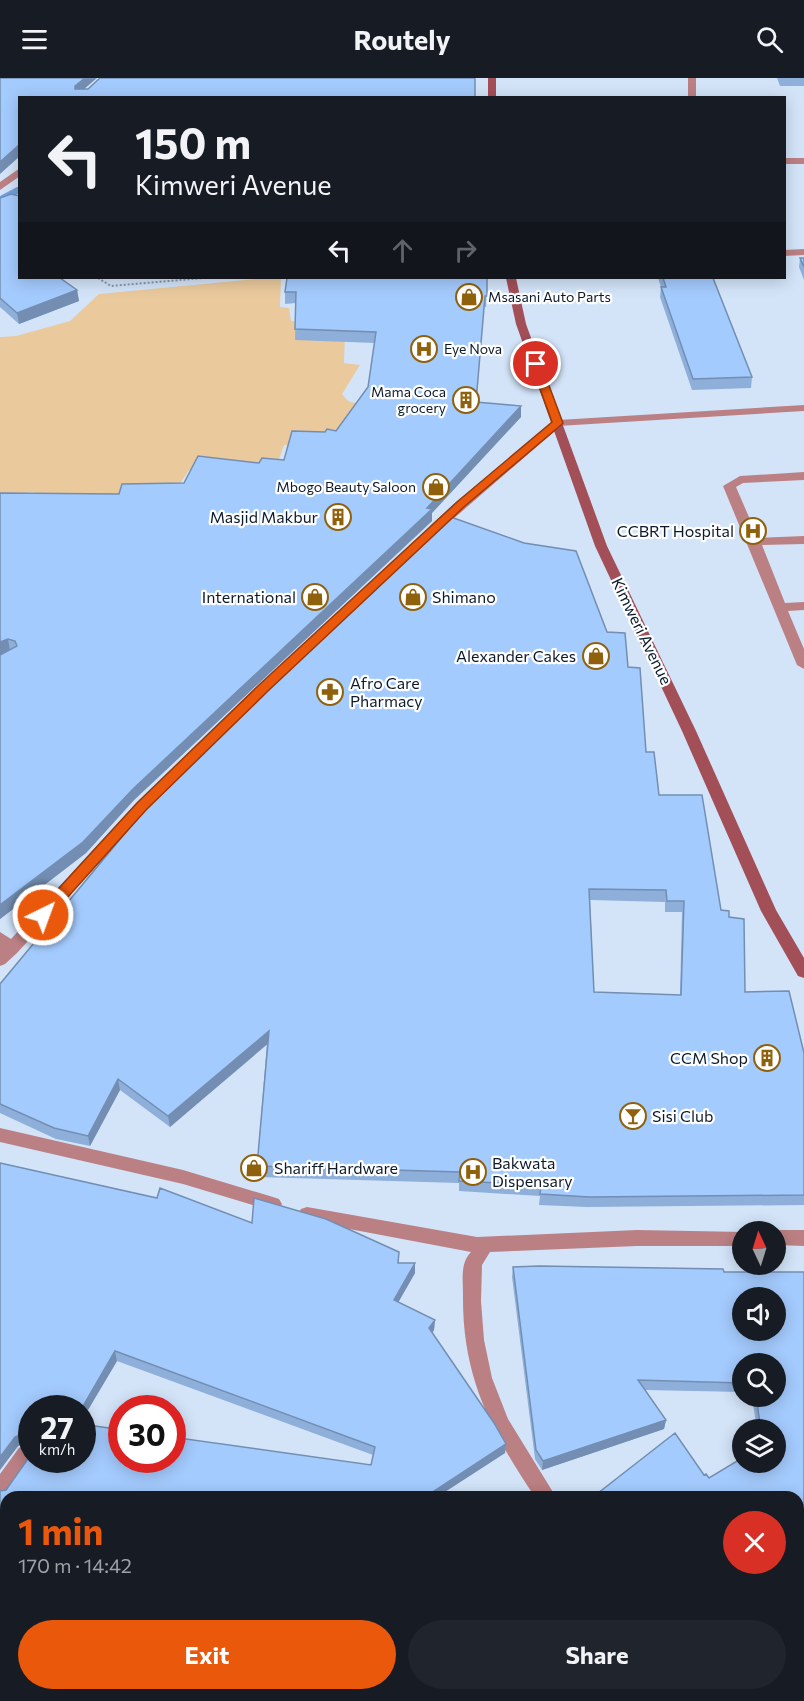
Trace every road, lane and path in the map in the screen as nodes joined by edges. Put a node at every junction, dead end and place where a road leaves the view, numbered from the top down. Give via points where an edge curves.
1 (492, 78) edge
2 (692, 78) edge
3 (492, 96) edge
4 (692, 96) edge
5 (786, 161) edge
6 (804, 161) edge
7 (18, 173) edge
8 (0, 188) edge
9 (804, 252) edge
10 (786, 253) edge
11 (100, 279) edge
12 (192, 279) edge
13 (511, 279) edge
14 (804, 408) edge
15 (558, 423) junction
16 (804, 476) edge
17 (428, 536) edge
18 (804, 540) edge
19 (754, 542) junction
20 (804, 606) edge
21 (782, 607) junction
22 (334, 623) edge
23 (804, 665) edge
24 (199, 751) edge
25 (158, 791) edge
26 (0, 938) edge
27 (12, 948) junction
28 (0, 960) edge
29 (804, 972) edge
30 (0, 1135) edge
31 (732, 1238) edge
32 (786, 1238) edge
33 (804, 1238) edge
34 (477, 1245) junction
35 (18, 1466) edge
36 (0, 1490) edge
37 (542, 1491) edge

1 - 3 street
2 - 4 street
5 - 6 street
7 - 8 street
9 - 10 street
11 - 12 path via 111,286
13 - 15 street, Kimweri Avenue via 521,324
14 - 15 street
15 - 17 street
15 - 29 street, Kimweri Avenue via 601,546 769,911
16 - 19 street via 740,480 729,486
18 - 19 street
19 - 21 street
20 - 21 street
21 - 23 street
22 - 24 street
25 - 27 street
26 - 27 street
27 - 28 street
30 - 34 street via 183,1177 319,1218
31 - 34 street
32 - 33 street
34 - 37 street via 482,1253 473,1262 471,1303 478,1359 495,1413 516,1454
35 - 36 street

